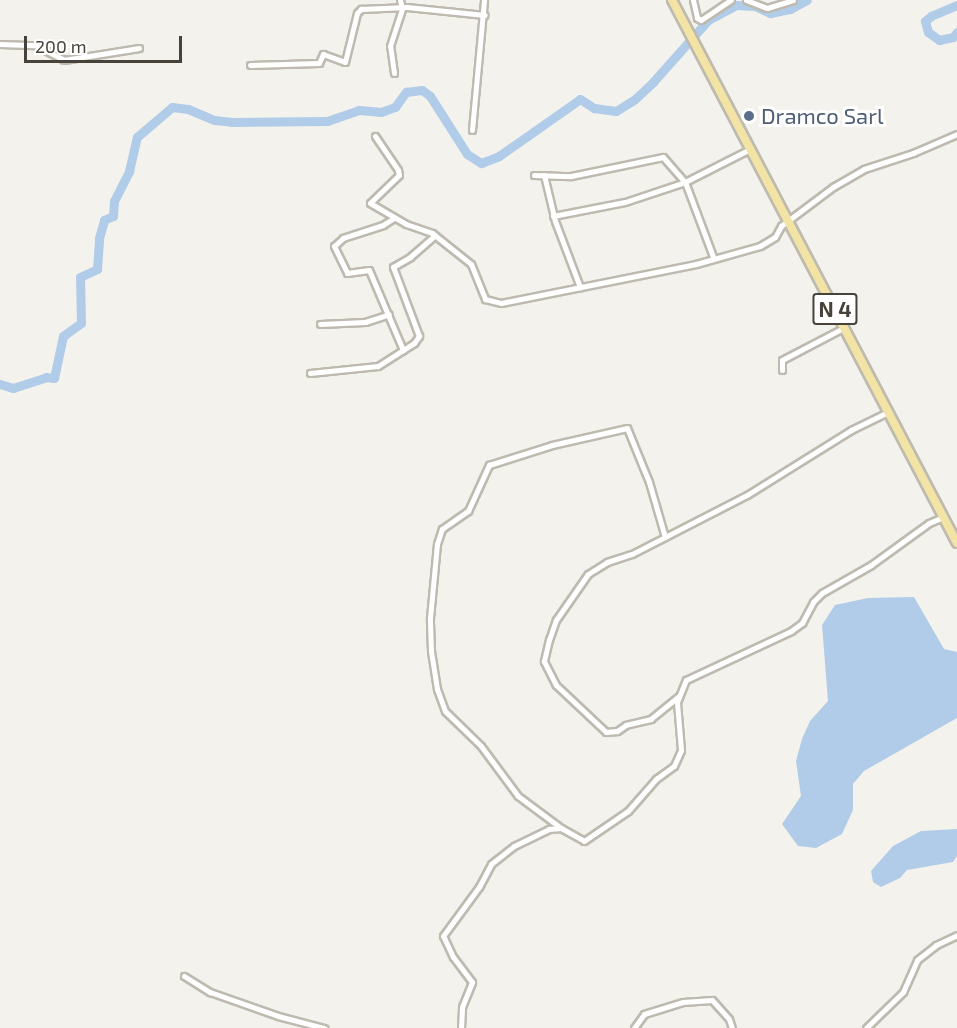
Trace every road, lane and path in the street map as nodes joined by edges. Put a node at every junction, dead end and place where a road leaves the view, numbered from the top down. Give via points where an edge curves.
1 (400, 0) edge
2 (484, 0) edge
3 (672, 0) edge
4 (693, 0) edge
5 (731, 0) edge
6 (746, 0) edge
7 (793, 0) edge
8 (402, 8) junction
9 (485, 15) junction
10 (0, 44) edge
11 (139, 48) dead end
12 (250, 65) dead end
13 (394, 73) dead end
14 (472, 130) dead end
15 (957, 134) edge
16 (375, 136) dead end
17 (750, 149) junction
18 (534, 175) dead end
19 (544, 175) junction
20 (686, 182) junction
21 (553, 216) junction
22 (394, 218) junction
23 (787, 221) junction
24 (435, 235) junction
25 (714, 259) junction
26 (579, 286) junction
27 (389, 314) junction
28 (320, 324) dead end
29 (845, 327) junction
30 (403, 350) junction
31 (782, 370) dead end
32 (310, 373) dead end
33 (888, 412) junction
34 (944, 517) junction
35 (665, 537) junction
36 (957, 543) edge
37 (679, 696) junction
38 (561, 828) junction
39 (957, 935) edge
40 (184, 976) dead end
41 (324, 1028) edge
42 (461, 1028) edge
43 (634, 1028) edge
44 (732, 1028) edge
45 (866, 1028) edge

1 - 8 street
2 - 9 street
3 - 17 main road, N 4
4 - 5 street via 701,20
6 - 7 street via 767,8
8 - 9 street
8 - 12 street via 361,9 345,62 323,54 319,63
8 - 13 street via 390,46
9 - 14 street
10 - 11 street via 35,45 64,60
15 - 23 street via 864,169
16 - 22 street via 399,176 370,203
17 - 20 street
17 - 23 main road, N 4
18 - 19 street
19 - 20 street via 592,173 658,157
19 - 21 street
20 - 21 street via 625,202
20 - 25 street
21 - 26 street
22 - 24 street
22 - 27 street via 343,238 334,246 346,273 369,270
23 - 25 street via 775,237 759,246
23 - 29 main road, N 4
24 - 26 street via 471,264 485,299 491,303
24 - 30 street via 393,267 419,336
25 - 26 street
27 - 28 street via 365,322
27 - 30 street
29 - 31 street via 782,360
29 - 33 main road, N 4
30 - 32 street via 378,366
33 - 34 main road, N 4
33 - 35 street via 851,430 747,495
34 - 36 main road, N 4
34 - 37 street via 822,593 802,623 791,631 686,680
35 - 37 street via 588,574 556,620 544,661 556,685 606,732 651,719
35 - 38 street via 627,428 552,445 489,465 468,510 442,529 437,544 430,651 445,711 481,746 518,796
37 - 38 street via 681,750 674,766 628,811 584,842
38 - 42 street via 531,837 491,864 443,936 472,982 462,1007
39 - 45 street via 917,960 903,992
40 - 41 street via 210,992
43 - 44 street via 644,1014 683,1002 712,1000 729,1018

